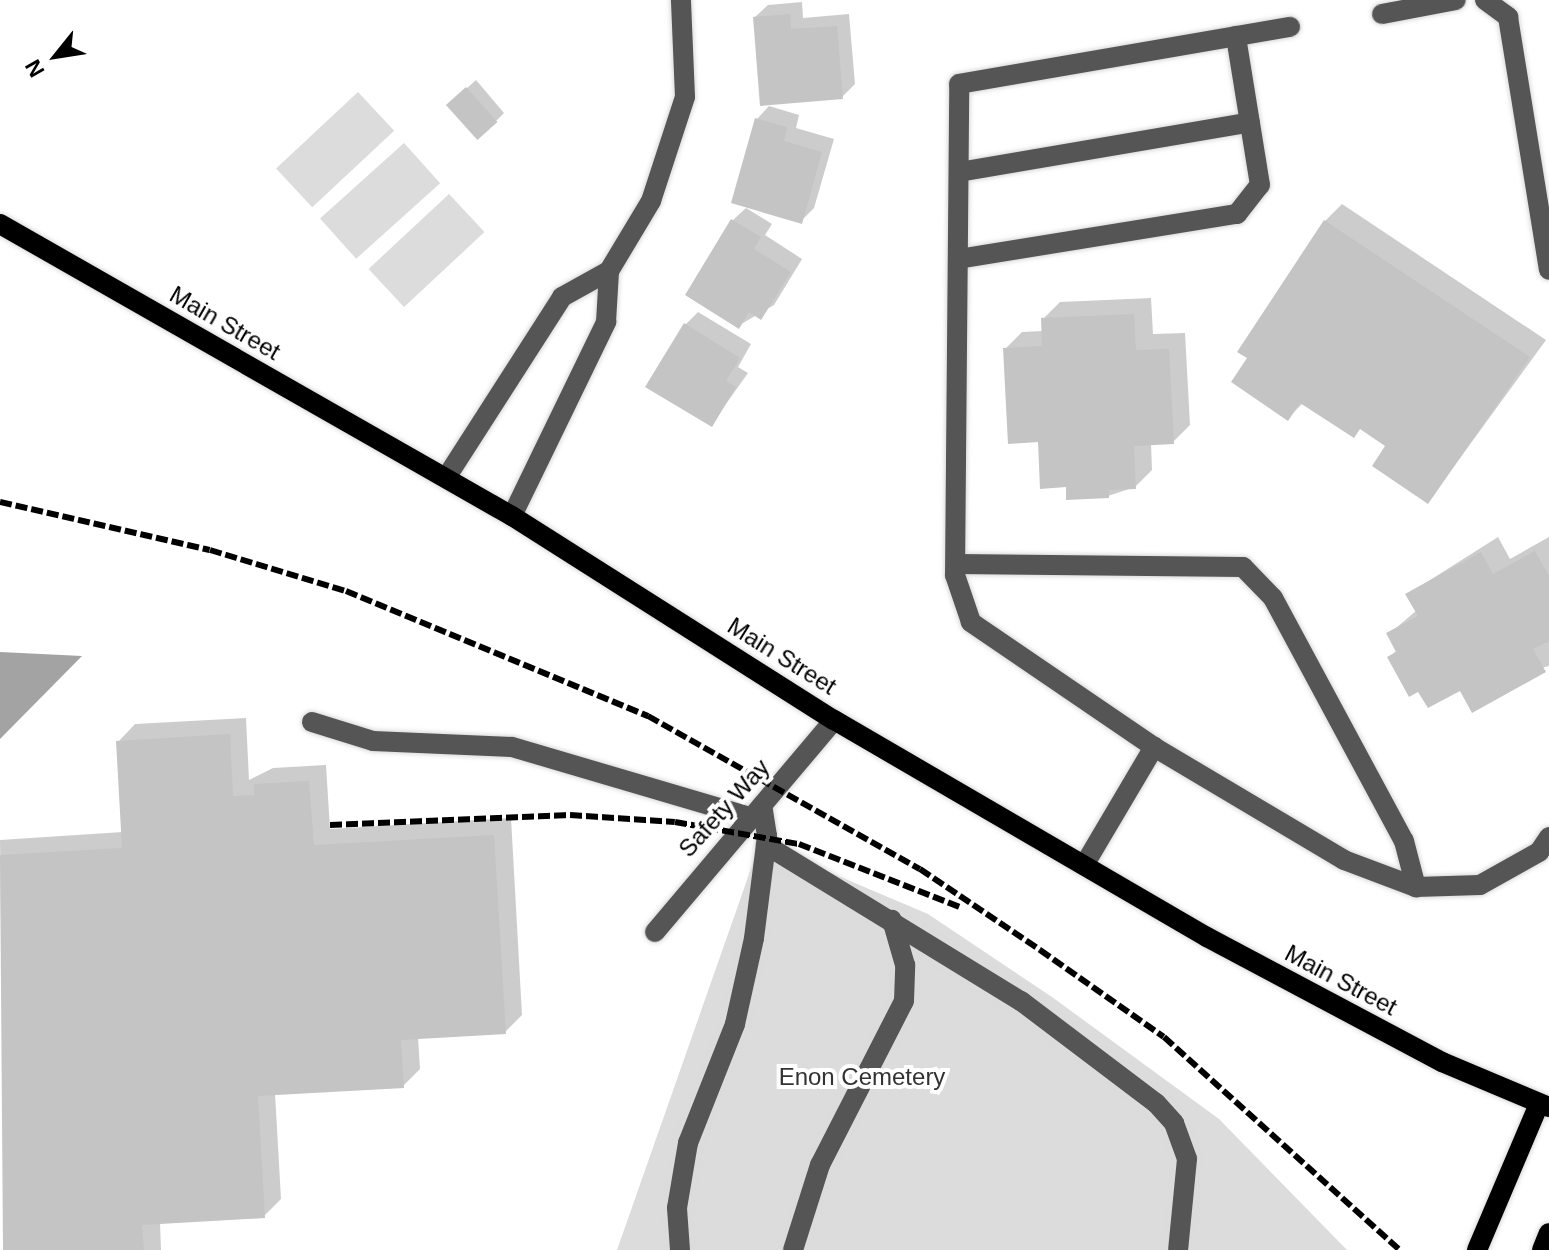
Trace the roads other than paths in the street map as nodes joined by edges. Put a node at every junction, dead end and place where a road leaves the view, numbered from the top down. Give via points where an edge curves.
1 (681, 0) edge
2 (1456, 0) edge
3 (1485, 0) edge
4 (1382, 14) dead end
5 (1290, 27) dead end
6 (1236, 36) junction
7 (1250, 122) junction
8 (959, 172) junction
9 (0, 224) edge
10 (958, 259) junction
11 (1549, 270) edge
12 (609, 271) junction
13 (446, 478) junction
14 (512, 516) junction
15 (956, 564) junction
16 (834, 720) junction
17 (312, 722) dead end
18 (1154, 747) junction
19 (756, 811) junction
20 (1549, 837) edge
21 (766, 845) junction
22 (1086, 862) junction
23 (1416, 887) junction
24 (892, 920) junction
25 (655, 932) dead end
26 (1544, 1106) edge
27 (1549, 1233) edge
28 (680, 1250) edge
29 (793, 1250) edge
30 (1178, 1250) edge
31 (1477, 1250) edge
32 (1542, 1250) edge

1 - 12 street via 687,56 678,132 651,201
2 - 4 street
3 - 11 street via 1508,17
5 - 6 street
6 - 7 street
6 - 8 street via 959,84
7 - 8 street
7 - 10 street via 1260,185 1237,214
8 - 10 street
9 - 13 main road, Main Street
10 - 15 street
12 - 13 street via 562,297
12 - 14 street via 606,322
13 - 14 main road, Main Street
14 - 16 main road, Main Street
15 - 18 street via 971,622
15 - 23 street via 1243,567 1273,598 1404,841
16 - 19 street, Safety Way
16 - 22 main road, Main Street
17 - 19 street via 373,741 512,747
18 - 22 street
18 - 23 street via 1344,860
19 - 21 street
19 - 25 street, Safety Way
20 - 23 street via 1539,852 1480,885
21 - 24 street
21 - 28 street via 735,1024 688,1143 677,1208
22 - 26 main road, Main Street via 1341,1012
24 - 29 street via 905,965 904,1001 820,1165
24 - 30 street via 1088,1050 1174,1123 1188,1181
26 - 31 main road
27 - 32 main road

